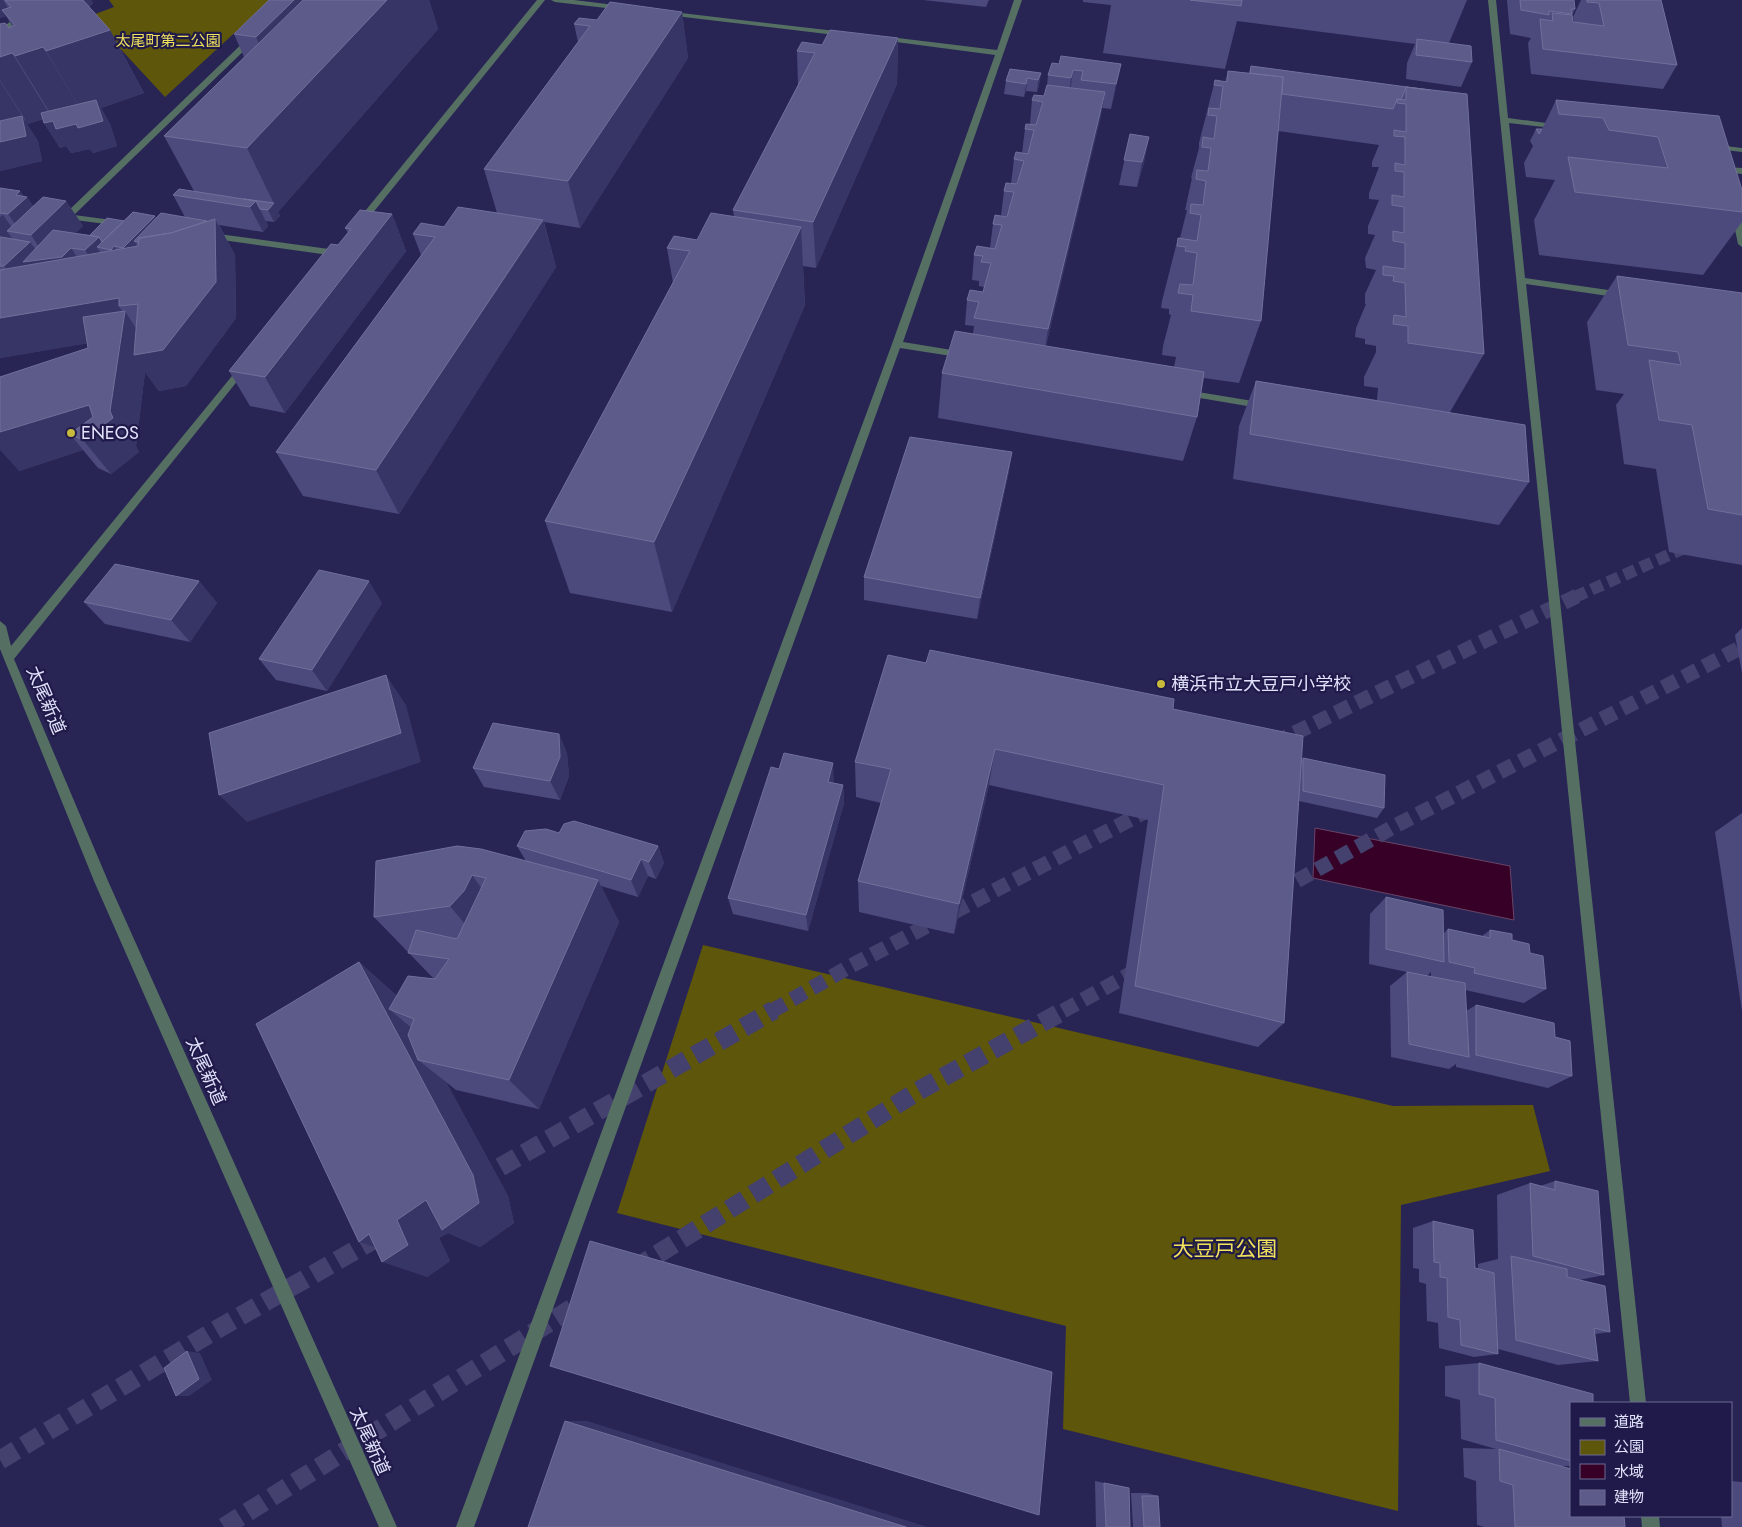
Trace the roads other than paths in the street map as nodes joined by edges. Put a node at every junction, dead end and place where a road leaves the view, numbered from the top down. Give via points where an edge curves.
1 (29, 0) edge
2 (45, 0) edge
3 (541, 0) edge
4 (555, 0) edge
5 (1018, 0) edge
6 (1492, 0) edge
7 (35, 7) junction
8 (634, 9) edge
9 (654, 12) edge
10 (0, 33) edge
11 (258, 34) edge
12 (852, 35) edge
13 (872, 37) edge
14 (1000, 52) junction
15 (1504, 120) junction
16 (1570, 128) edge
17 (1704, 145) edge
18 (1742, 150) edge
19 (1742, 171) edge
20 (48, 214) edge
21 (67, 217) junction
22 (125, 224) edge
23 (354, 230) edge
24 (202, 235) edge
25 (1742, 244) edge
26 (336, 253) edge
27 (1521, 280) junction
28 (1636, 297) edge
29 (897, 344) junction
30 (975, 357) edge
31 (249, 360) edge
32 (1179, 392) edge
33 (1277, 408) edge
34 (0, 626) edge
35 (8, 658) junction
36 (1638, 1402) edge
37 (388, 1527) edge
38 (465, 1527) edge

1 - 7 street
2 - 7 street
3 - 23 street
4 - 8 street
5 - 14 street
6 - 15 street
7 - 10 street
9 - 12 street
11 - 21 street
13 - 14 street
14 - 29 street
15 - 16 street
15 - 27 street
17 - 18 street
19 - 25 street via 1727,170
20 - 21 street
21 - 22 street
24 - 26 street
27 - 28 street
27 - 36 street via 1534,452
29 - 30 street
29 - 38 street
31 - 35 street
32 - 33 street
34 - 35 street, 太尾新道
35 - 37 street, 太尾新道 via 101,881

